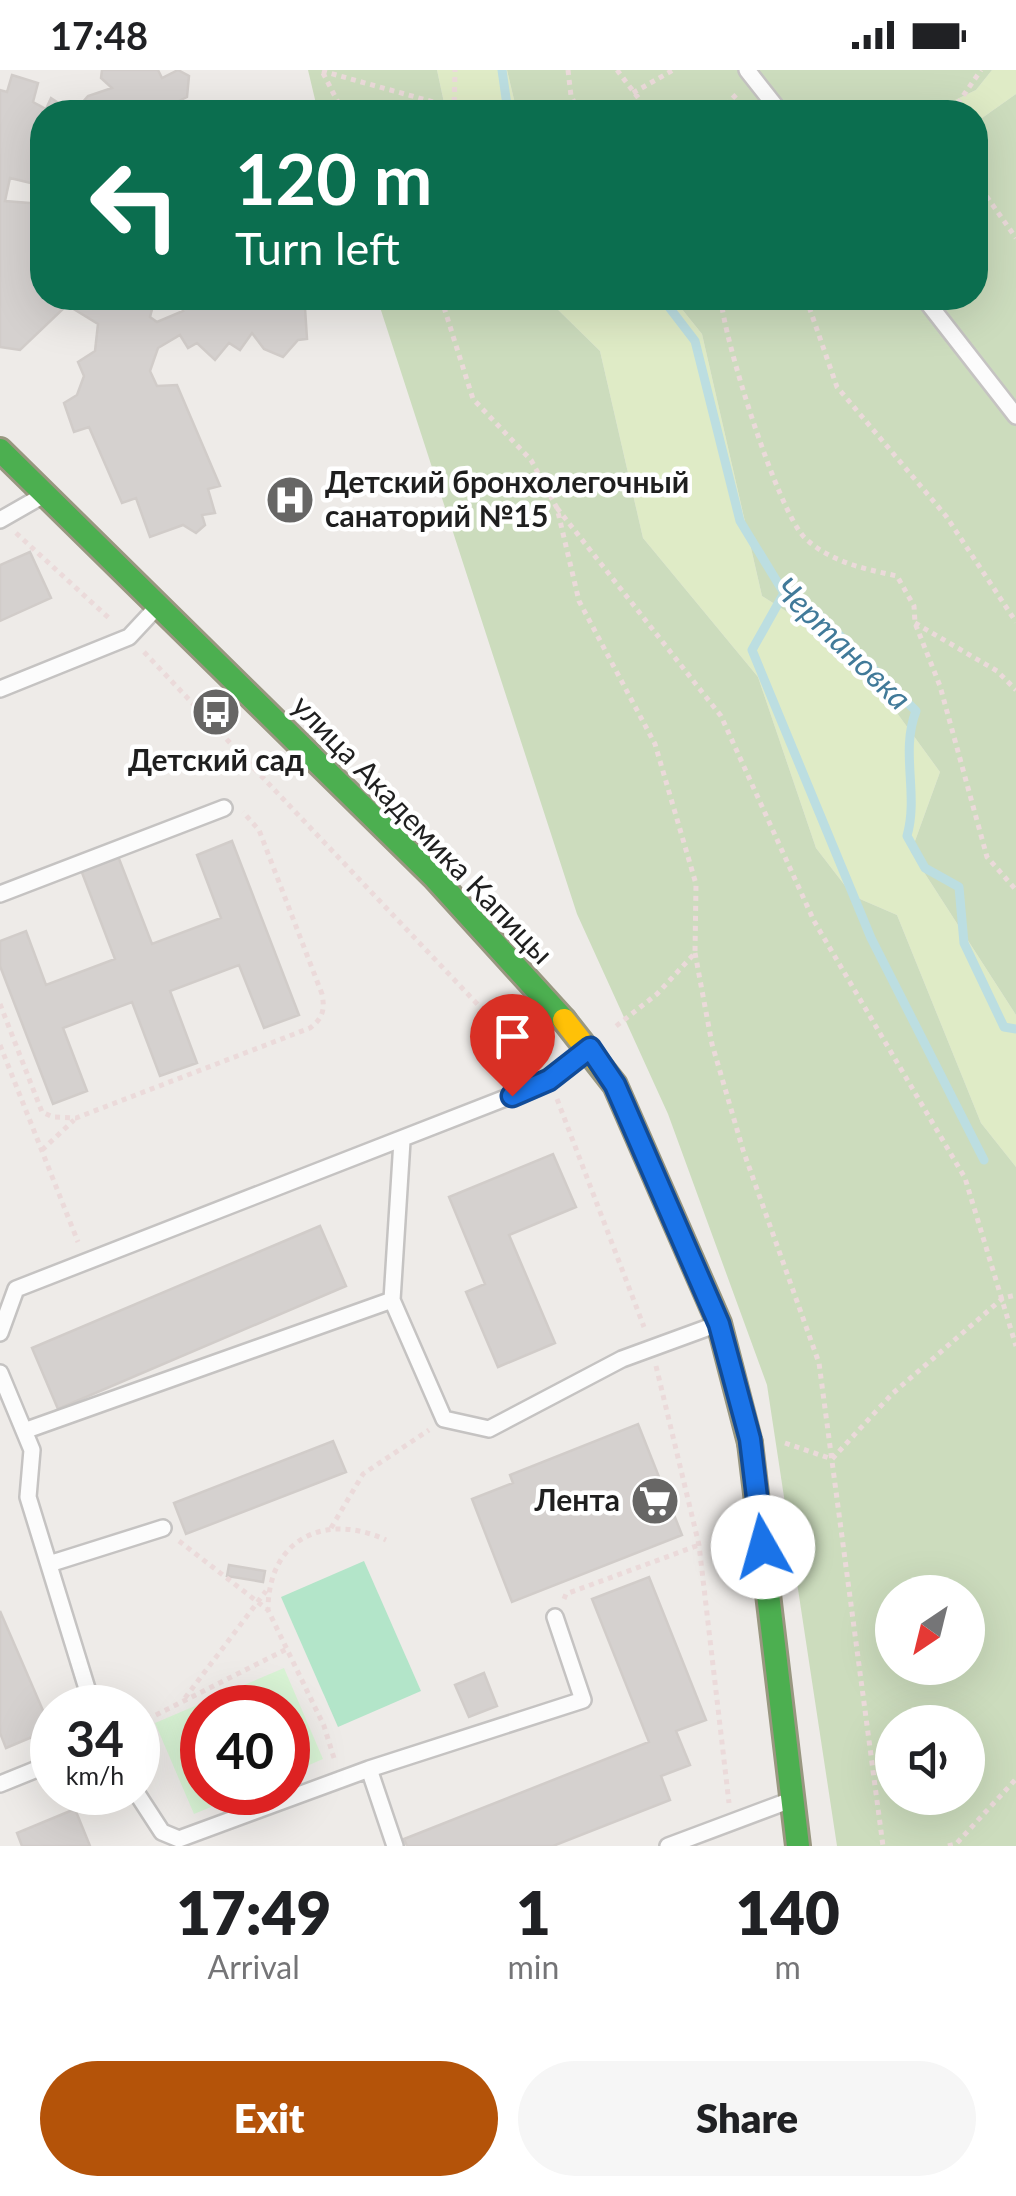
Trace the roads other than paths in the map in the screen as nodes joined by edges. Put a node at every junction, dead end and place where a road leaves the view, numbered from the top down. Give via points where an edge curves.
1 (747, 70) edge
2 (771, 100) edge
3 (933, 310) edge
4 (1016, 416) edge
5 (0, 450) edge
6 (46, 494) junction
7 (0, 520) edge
8 (157, 608) junction
9 (0, 689) edge
10 (224, 808) road end
11 (0, 894) edge
12 (590, 1048) junction
13 (402, 1141) junction
14 (392, 1300) junction
15 (719, 1324) junction
16 (0, 1333) edge
17 (0, 1373) edge
18 (24, 1431) junction
19 (163, 1528) road end
20 (49, 1564) junction
21 (555, 1616) road end
22 (86, 1685) edge
23 (369, 1769) junction
24 (30, 1772) edge
25 (0, 1784) edge
26 (793, 1800) junction
27 (151, 1815) edge
28 (394, 1846) edge
29 (668, 1846) edge
30 (798, 1846) edge

1 - 2 lane
3 - 4 lane
5 - 6 street, улица Академика Капицы
6 - 7 lane
6 - 8 street, улица Академика Капицы
8 - 9 lane via 129,637
8 - 12 street, улица Академика Капицы via 436,878
10 - 11 lane
12 - 13 lane via 549,1080
12 - 15 street, улица Академика Капицы via 615,1085
13 - 14 lane
13 - 16 lane via 16,1289
14 - 15 lane via 444,1420 489,1429 622,1360
14 - 18 lane
15 - 26 street, улица Академика Капицы via 750,1439
17 - 18 lane
18 - 20 lane via 32,1450 28,1496
19 - 20 lane
20 - 22 lane
21 - 23 lane via 583,1700
23 - 27 lane via 178,1839 162,1832
23 - 28 lane
24 - 25 lane
26 - 29 lane
26 - 30 street, улица Академика Капицы

